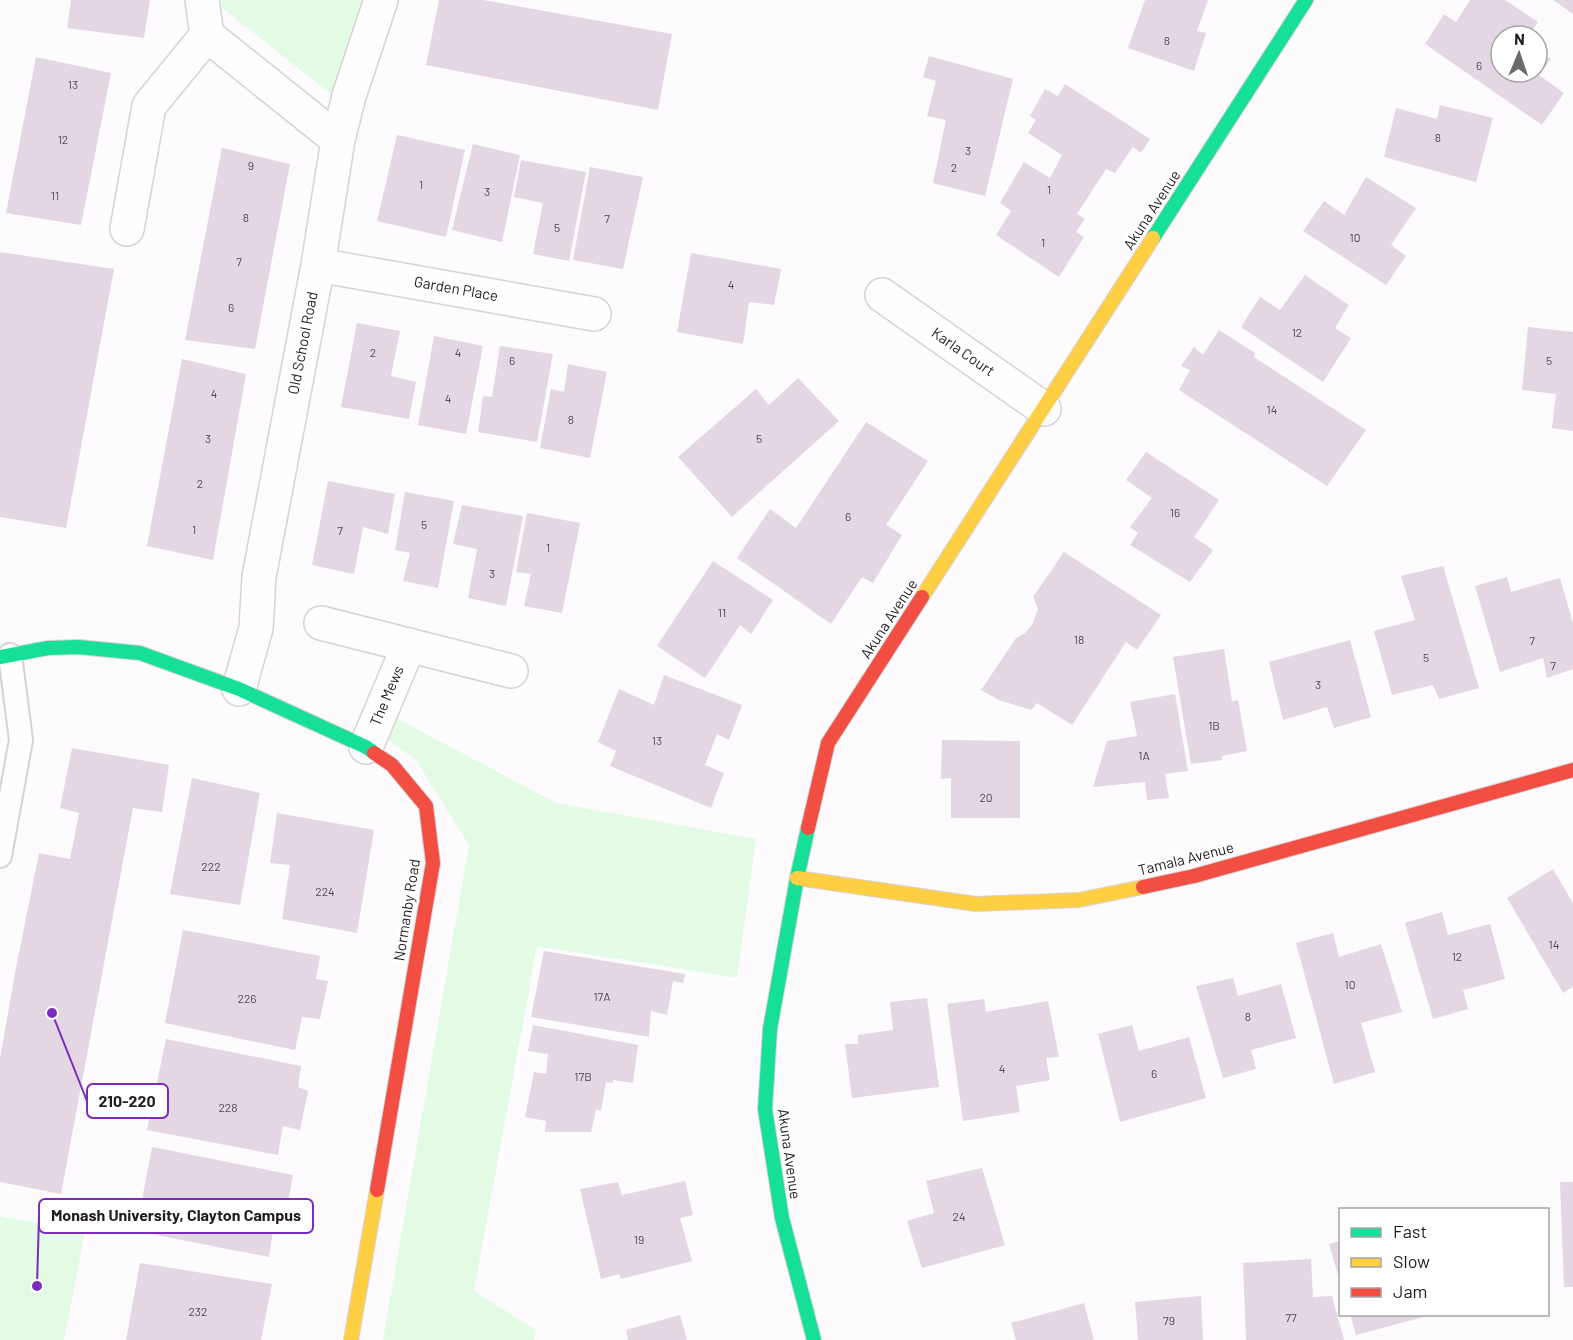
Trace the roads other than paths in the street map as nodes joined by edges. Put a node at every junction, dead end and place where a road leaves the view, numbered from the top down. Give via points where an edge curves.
1 (202, 0) edge
2 (381, 0) edge
3 (1306, 0) edge
4 (207, 35) junction
5 (338, 140) junction
6 (127, 229) dead end
7 (318, 265) junction
8 (882, 295) dead end
9 (594, 314) dead end
10 (1044, 409) junction
11 (321, 623) dead end
12 (409, 645) junction
13 (5, 656) edge
14 (511, 670) dead end
15 (239, 689) junction
16 (366, 747) junction
17 (1573, 770) edge
18 (0, 856) edge
19 (797, 879) junction
20 (351, 1340) edge
21 (814, 1340) edge

1 - 4 street
2 - 5 street, Old School Road
3 - 10 street, Akuna Avenue
4 - 5 street
4 - 6 street via 149,106
5 - 7 street, Old School Road
7 - 9 street, Garden Place
7 - 15 street, Old School Road via 259,577 256,628
8 - 10 street, Karla Court
10 - 19 street, Akuna Avenue via 828,743
11 - 12 street, The Mews
12 - 14 street, The Mews
12 - 16 street, The Mews
13 - 15 street, Normanby Road via 78,647 140,653
13 - 18 lane via 21,740
15 - 16 street, Normanby Road
16 - 20 street, Normanby Road via 392,765 426,806 433,863
17 - 19 street, Tamala Avenue via 1194,876 1079,900 976,904
19 - 21 street, Akuna Avenue via 770,1029 765,1109 782,1218

